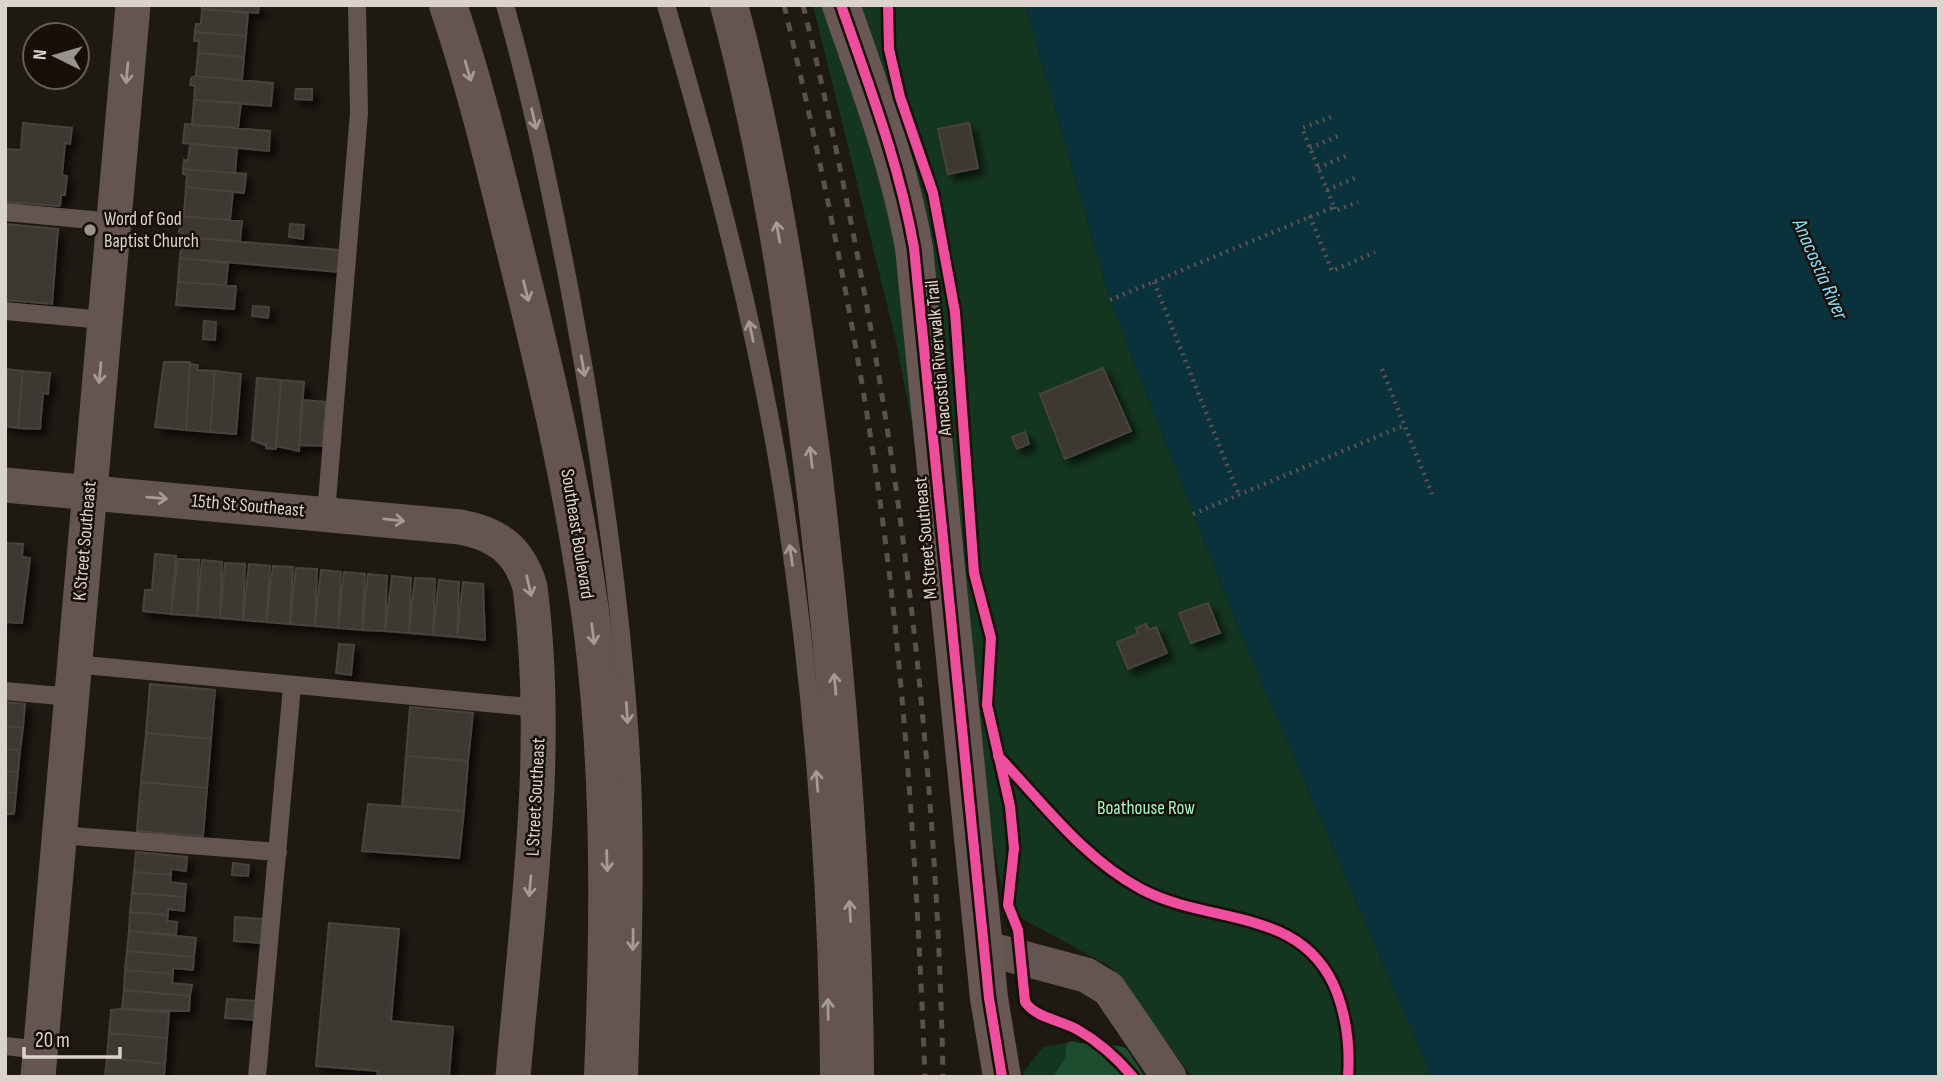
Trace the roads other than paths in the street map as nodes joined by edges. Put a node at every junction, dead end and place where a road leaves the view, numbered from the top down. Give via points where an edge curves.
1 (357, 5) edge
2 (448, 5) edge
3 (505, 5) edge
4 (666, 5) edge
5 (729, 5) edge
6 (841, 5) edge
7 (126, 6) edge
8 (5, 212) edge
9 (114, 222) junction
10 (5, 311) edge
11 (104, 320) junction
12 (5, 485) edge
13 (89, 492) junction
14 (326, 513) junction
15 (489, 535) joint
16 (73, 680) junction
17 (292, 686) junction
18 (5, 691) edge
19 (540, 708) junction
20 (59, 835) junction
21 (278, 852) junction
22 (984, 948) junction
23 (5, 1046) edge
24 (39, 1063) edge
25 (257, 1077) edge
26 (513, 1077) edge
27 (603, 1077) edge
28 (629, 1077) edge
29 (830, 1077) edge
30 (855, 1077) edge
31 (1002, 1077) edge
32 (1169, 1077) edge

1 - 14 lane via 358,126
2 -> 27 main road, Southeast Boulevard via 484,124 541,352 586,579 599,695 607,860
3 -> 28 lane via 571,297 612,561 632,778
29 -> 4 lane via 818,791 783,494 736,263
30 -> 5 main road via 846,821 820,528 769,176
6 - 22 street, M Street Southeast via 887,135 914,247
7 -> 9 street, K Street Southeast
8 - 9 lane
9 - 11 street, K Street Southeast
10 - 11 lane
11 -> 13 street, K Street Southeast
12 - 13 street, 15th St Southeast
13 -> 14 street, 15th St Southeast
13 - 16 street, K Street Southeast
14 -> 15 street, 15th St Southeast via 460,527
15 -> 19 street, L Street Southeast via 513,550 525,570 536,638
16 - 17 lane
16 - 18 lane
16 - 20 street, K Street Southeast
17 - 19 lane
17 - 21 lane
19 -> 26 street, L Street Southeast via 536,814
20 - 21 lane
20 - 24 street, K Street Southeast
21 - 25 lane
22 - 31 street, M Street Southeast
22 - 32 street via 1086,975 1109,989
23 - 24 lane

